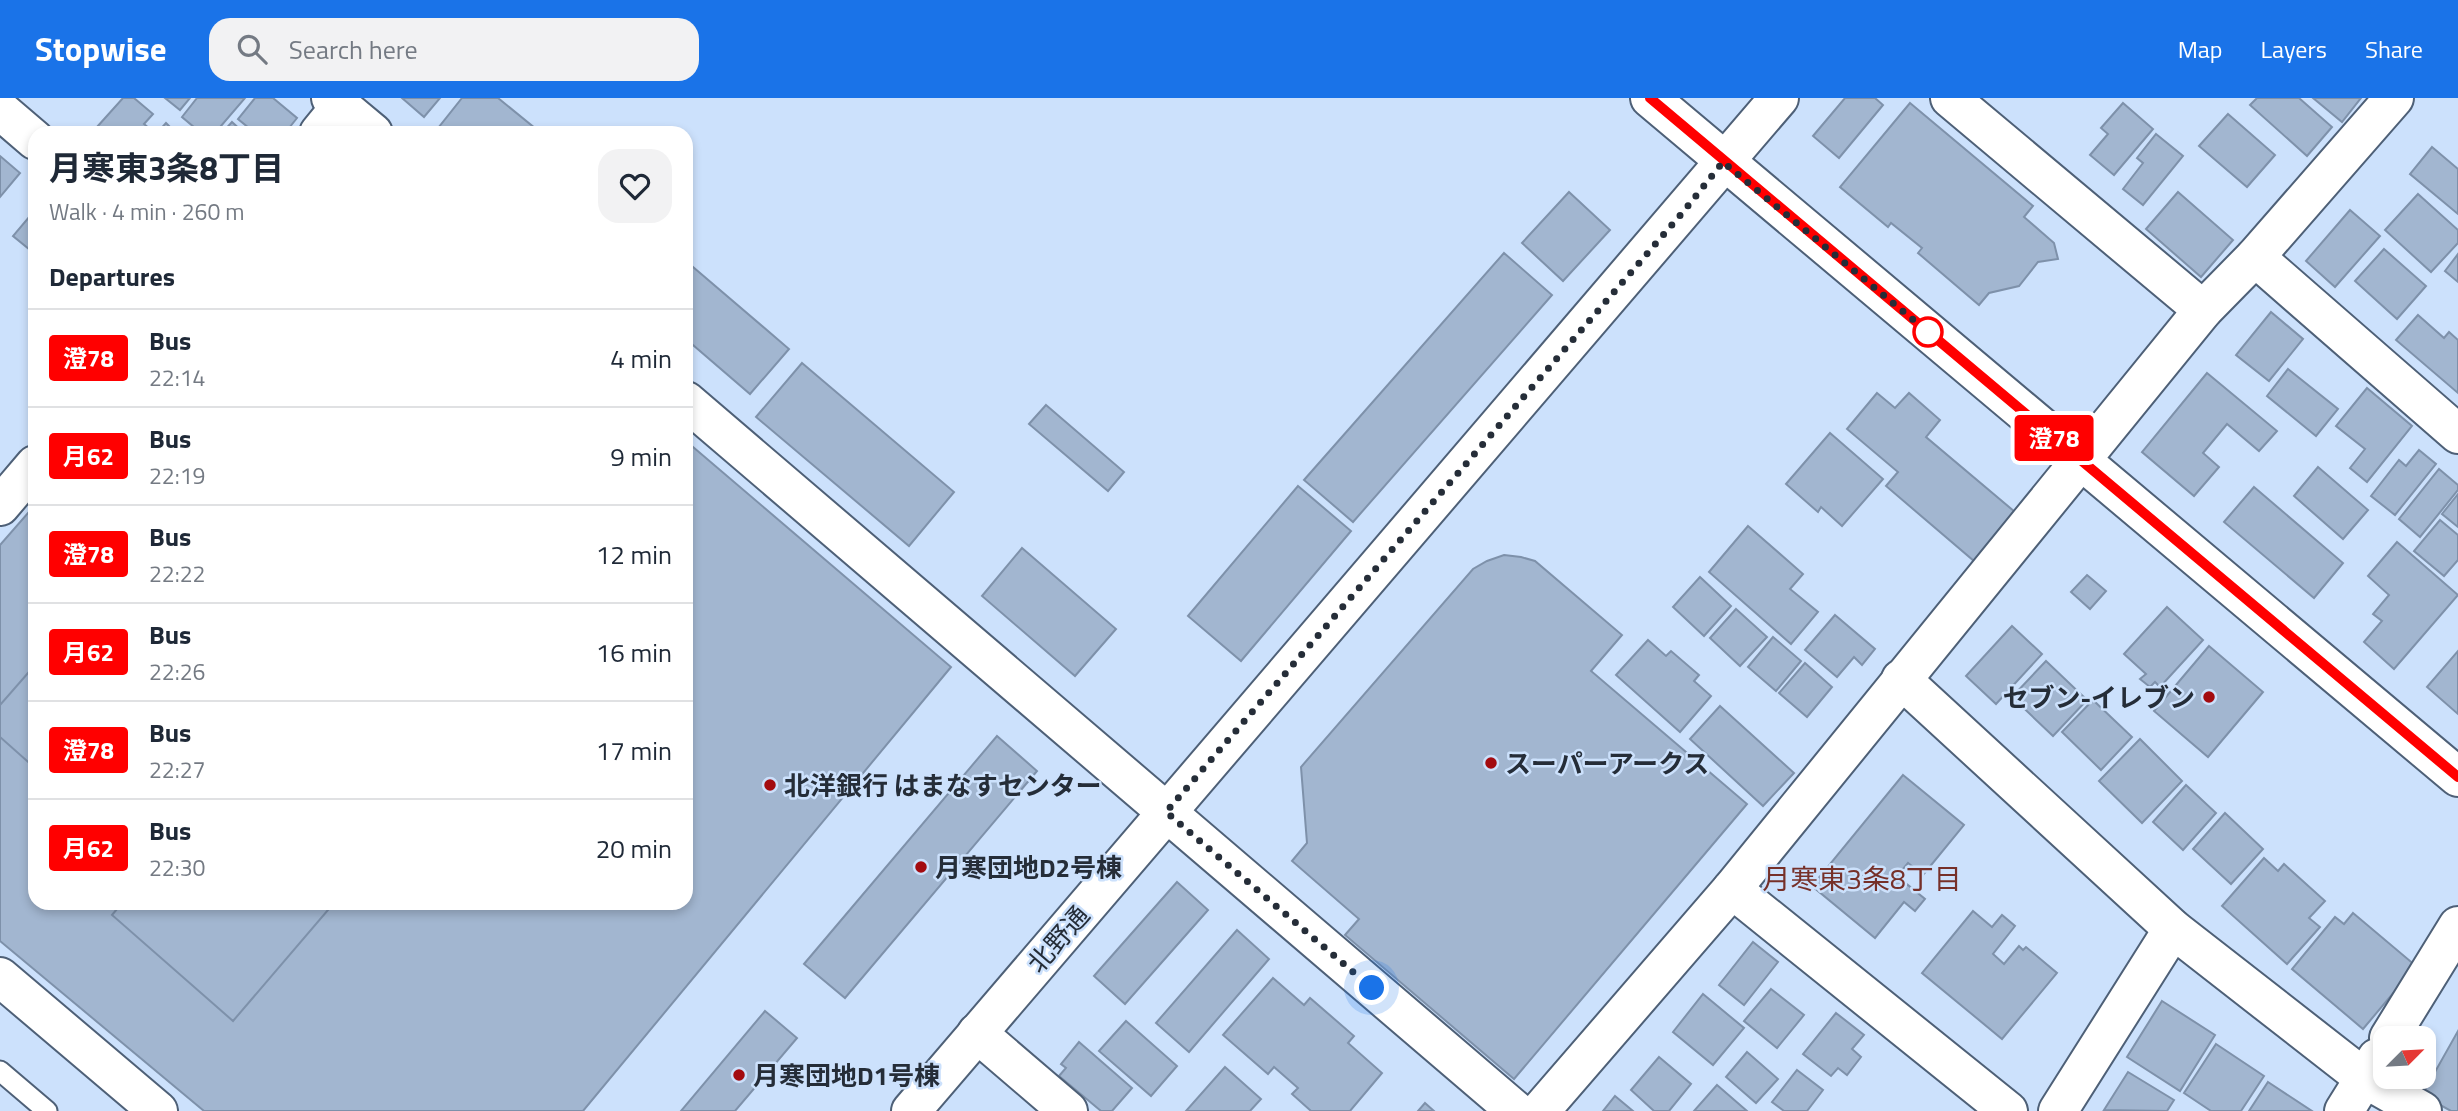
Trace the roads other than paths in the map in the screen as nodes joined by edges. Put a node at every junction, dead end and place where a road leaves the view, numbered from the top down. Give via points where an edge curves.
1 (1650, 98) edge
2 (1779, 98) edge
3 (1950, 98) edge
4 (2394, 98) edge
5 (0, 110) edge
6 (330, 112) edge
7 (359, 126) edge
8 (28, 134) edge
9 (1723, 162) junction
10 (2255, 257) junction
11 (2203, 310) junction
12 (693, 407) edge
13 (2458, 434) edge
14 (2081, 461) junction
15 (28, 473) edge
16 (0, 506) edge
17 (1901, 679) junction
18 (2458, 777) edge
19 (1166, 812) junction
20 (1732, 889) junction
21 (2458, 926) edge
22 (2173, 929) junction
23 (0, 977) edge
24 (2396, 1026) edge
25 (977, 1033) junction
26 (2373, 1063) edge
27 (0, 1071) edge
28 (2364, 1078) junction
29 (45, 1110) edge
30 (158, 1111) edge
31 (911, 1111) edge
32 (1068, 1111) edge
33 (1516, 1111) edge
34 (1540, 1111) edge
35 (2008, 1111) edge
36 (2058, 1111) edge
37 (2344, 1111) edge
38 (2422, 1111) edge

1 - 9 street
2 - 9 street, 北野通
3 - 11 street
4 - 10 street
5 - 8 street
6 - 7 street
9 - 14 street
9 - 19 street, 北野通
10 - 11 street
10 - 13 street
11 - 14 street
12 - 19 street
14 - 17 street
14 - 18 street
15 - 16 street
17 - 20 street
17 - 22 street
19 - 25 street, 北野通
19 - 33 street
20 - 34 street
20 - 35 street
21 - 24 street
22 - 28 street
22 - 36 street
23 - 30 street
25 - 31 street, 北野通
25 - 32 street
26 - 28 street
27 - 29 lane
28 - 37 street
28 - 38 street

